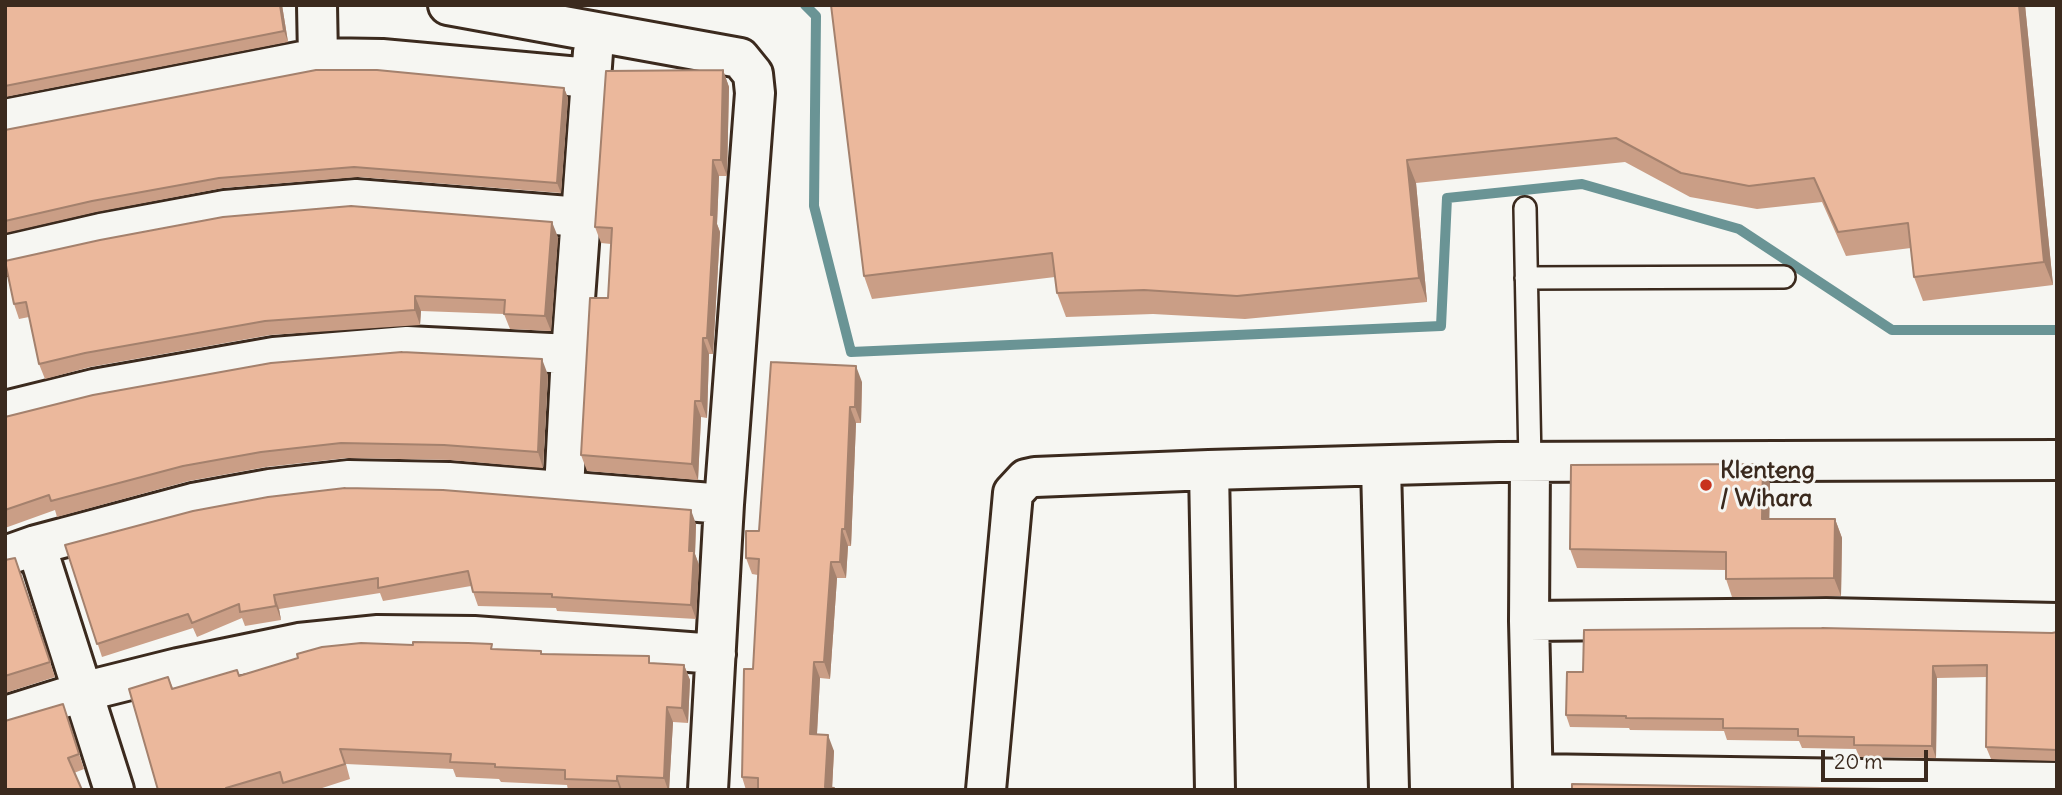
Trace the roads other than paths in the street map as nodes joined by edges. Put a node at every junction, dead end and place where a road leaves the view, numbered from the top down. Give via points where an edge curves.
1 (317, 5) edge
2 (448, 5) edge
3 (596, 31) junction
4 (318, 58) junction
5 (590, 78) junction
6 (5, 119) edge
7 (1525, 208) dead end
8 (581, 217) junction
9 (5, 255) edge
10 (1784, 277) dead end
11 (1526, 278) junction
12 (571, 354) junction
13 (5, 411) edge
14 (2057, 460) edge
15 (1530, 463) junction
16 (1381, 466) junction
17 (1209, 470) junction
18 (564, 490) junction
19 (724, 504) junction
20 (21, 551) edge
21 (1529, 621) junction
22 (2057, 624) edge
23 (716, 654) junction
24 (82, 692) junction
25 (5, 716) edge
26 (1533, 782) edge
27 (2057, 782) edge
28 (114, 790) edge
29 (708, 790) edge
30 (986, 790) edge
31 (1215, 790) edge
32 (1389, 790) edge

1 - 4 street
2 - 3 street
3 - 5 street
3 - 19 street via 740,58 754,74
4 - 5 street via 382,59
4 - 6 street
5 - 8 street
7 - 11 lane
8 - 9 street via 356,199 225,210
8 - 12 street
10 - 11 lane
11 - 15 lane
12 - 13 street via 407,345 274,357 94,389
12 - 18 street
14 - 15 street
15 - 16 street
15 - 21 street
16 - 17 street
16 - 32 street
17 - 30 street via 1035,477 1015,489
17 - 31 street
18 - 19 street
18 - 20 street via 349,480 193,503
19 - 23 street
20 - 24 street
21 - 22 street via 1826,618
21 - 26 street
23 - 24 street via 474,636 378,635 299,643
23 - 29 street
24 - 25 street
24 - 28 street
26 - 27 street

